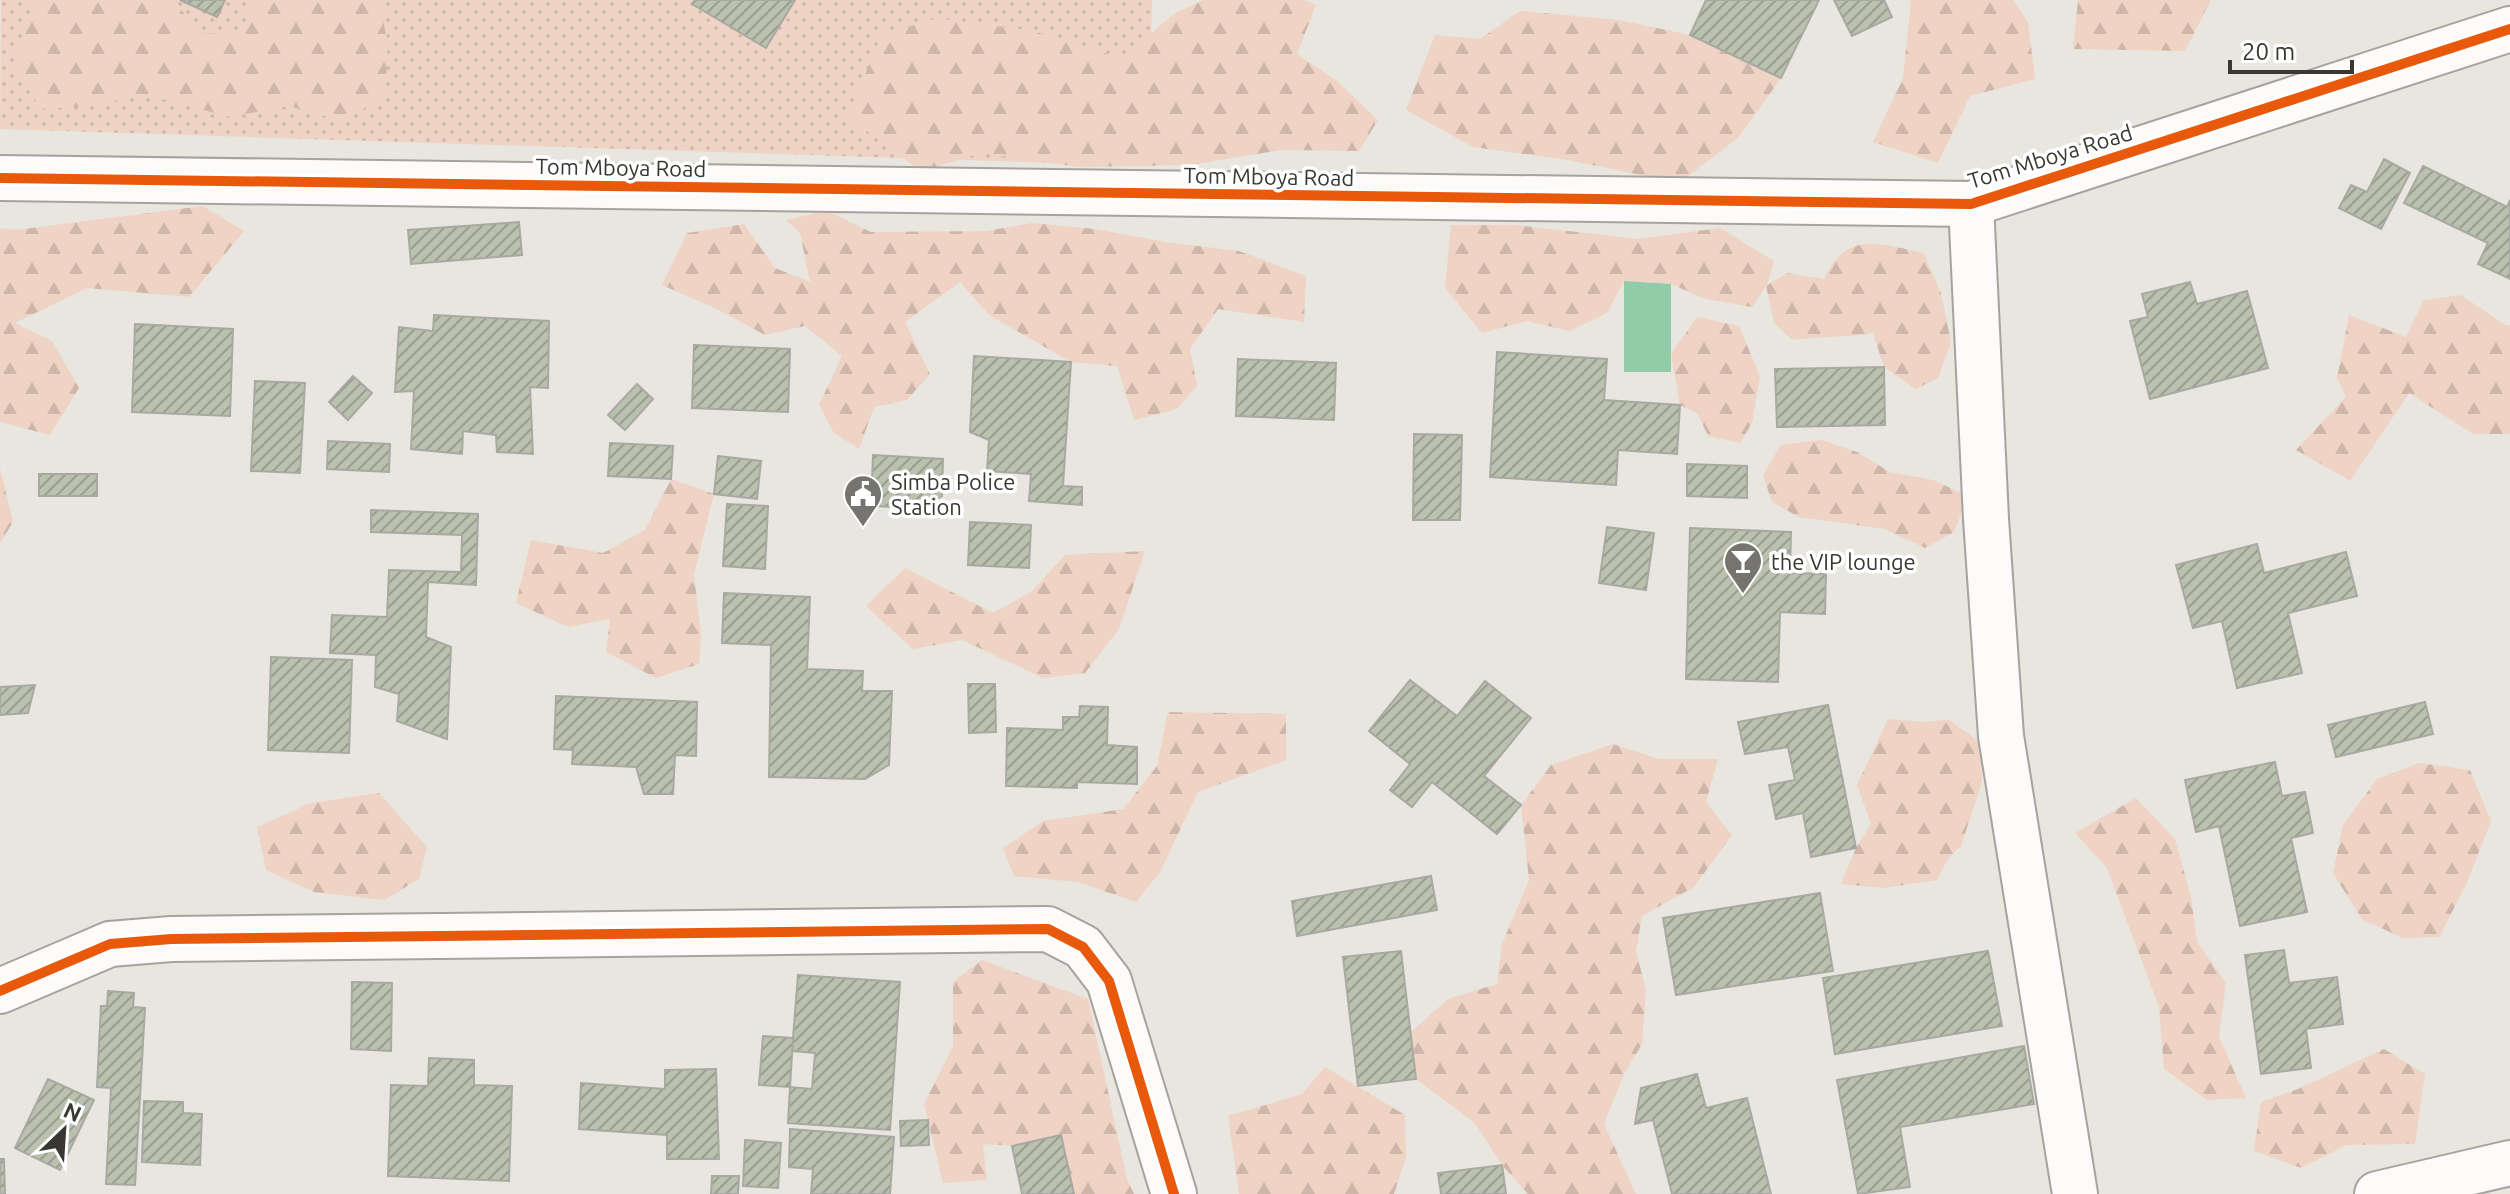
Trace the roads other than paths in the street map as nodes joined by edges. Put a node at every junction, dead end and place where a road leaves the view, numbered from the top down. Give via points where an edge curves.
1 (2510, 29) edge
2 (0, 178) edge
3 (1971, 204) junction
4 (0, 991) edge
5 (2510, 1163) edge
6 (1174, 1194) edge
7 (2075, 1194) edge
8 (2377, 1194) edge

1 - 3 street, Tom Mboya Road
2 - 3 street, Tom Mboya Road
3 - 7 street via 2001,736
4 - 6 street via 110,944 171,939 1048,929 1083,947 1109,981
5 - 8 street

